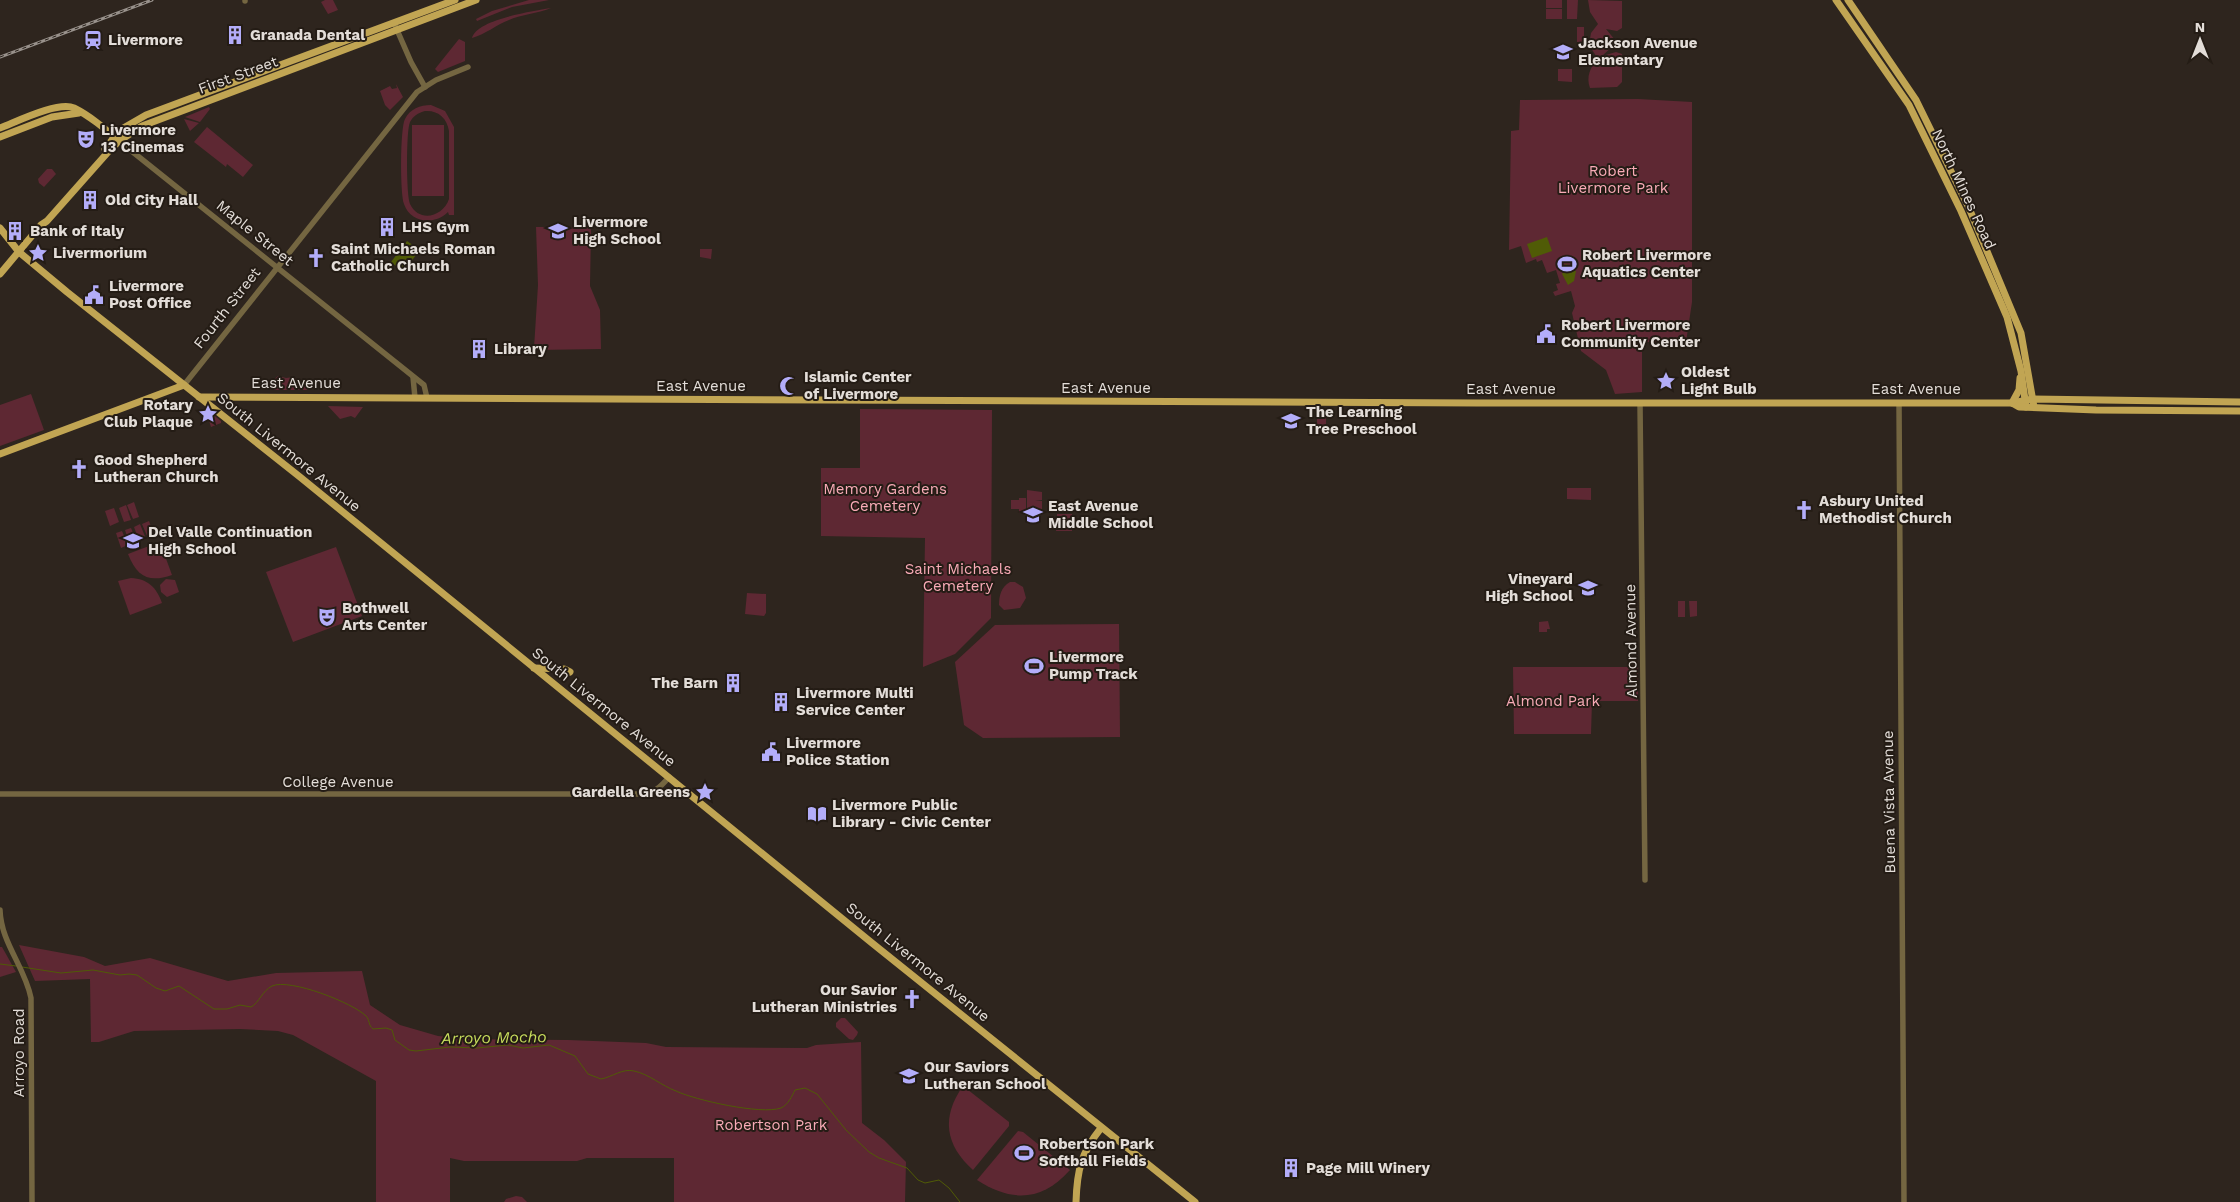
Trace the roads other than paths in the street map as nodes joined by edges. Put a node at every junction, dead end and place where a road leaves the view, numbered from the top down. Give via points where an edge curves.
1 (455, 0) edge
2 (476, 0) edge
3 (1836, 0) edge
4 (1848, 0) edge
5 (394, 23) junction
6 (397, 31) junction
7 (468, 67) dead end
8 (425, 87) junction
9 (79, 113) junction
10 (0, 128) edge
11 (0, 136) edge
12 (117, 139) junction
13 (0, 228) edge
14 (19, 252) junction
15 (276, 268) junction
16 (0, 274) edge
17 (1999, 298) junction
18 (2021, 335) junction
19 (2022, 371) junction
20 (413, 377) junction
21 (184, 385) junction
22 (199, 397) junction
23 (416, 398) junction
24 (427, 398) junction
25 (2240, 402) edge
26 (1640, 403) junction
27 (1899, 403) junction
28 (2012, 403) junction
29 (2030, 403) junction
30 (2240, 411) edge
31 (0, 454) edge
32 (534, 668) junction
33 (570, 672) dead end
34 (669, 777) junction
35 (0, 794) edge
36 (1646, 880) dead end
37 (0, 910) edge
38 (1101, 1128) junction
39 (32, 1202) edge
40 (1076, 1202) edge
41 (1195, 1202) edge
42 (1904, 1202) edge

1 - 5 main road, First Street
2 - 6 main road, First Street
3 - 17 main road, North Mines Road via 1909,105 1961,210
4 - 18 main road, North Mines Road via 1916,100 1969,208
5 - 6 street
5 - 12 main road, First Street via 146,115 132,122
6 - 8 street
6 - 12 main road, First Street via 165,116
7 - 8 street, Fourth Street
8 - 15 street, Fourth Street via 417,92
9 - 10 main road, Maple Street via 74,108 57,108
9 - 11 main road via 52,117
9 - 12 main road, Maple Street
12 - 14 main road, First Street via 44,218
12 - 15 street, Maple Street
13 - 14 main road, South Livermore Avenue
14 - 16 main road, First Street
14 - 21 main road, South Livermore Avenue
15 - 20 street, Maple Street
15 - 21 street, Fourth Street
17 - 18 main road via 2006,302
17 - 19 main road, North Mines Road
18 - 29 main road, North Mines Road
19 - 28 main road
19 - 29 main road, North Mines Road
20 - 23 street
20 - 24 street, Maple Street via 424,385
21 - 22 main road, South Livermore Avenue
21 - 31 main road
22 - 23 main road, East Avenue
22 - 32 main road, South Livermore Avenue
23 - 24 main road, East Avenue
24 - 26 main road, East Avenue
25 - 29 main road, East Avenue
26 - 27 main road, East Avenue
26 - 36 street, Almond Avenue
27 - 28 main road, East Avenue
27 - 42 street, Buena Vista Avenue
28 - 29 main road, East Avenue via 2019,407
29 - 30 main road, East Avenue via 2096,410
32 - 33 main road
32 - 34 main road, South Livermore Avenue
34 - 35 street, College Avenue via 660,788 639,794
34 - 38 main road, South Livermore Avenue
37 - 39 street, Arroyo Road via 3,931 30,990
38 - 40 main road via 1082,1158
38 - 41 main road, South Livermore Avenue

